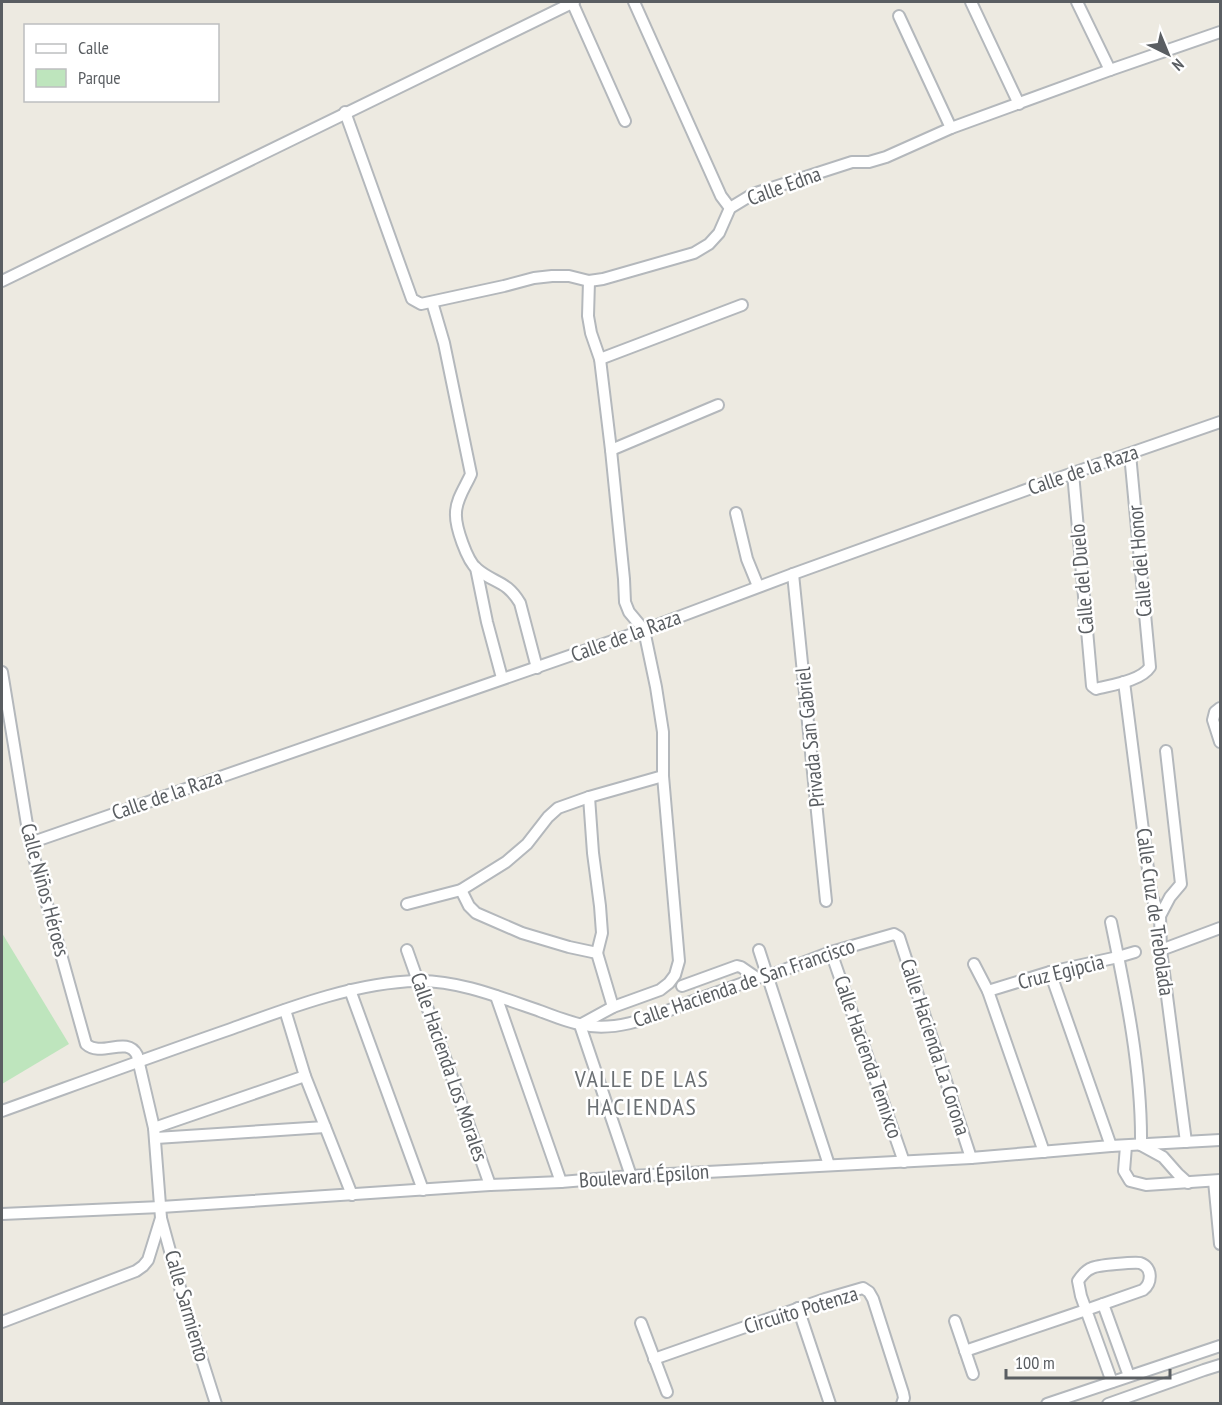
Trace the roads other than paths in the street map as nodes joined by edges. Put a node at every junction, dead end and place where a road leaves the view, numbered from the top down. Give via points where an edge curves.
1 (573, 2) edge
2 (634, 2) edge
3 (971, 2) edge
4 (1077, 2) edge
5 (899, 16) dead end
6 (1221, 32) edge
7 (1110, 70) junction
8 (1019, 104) junction
9 (345, 112) junction
10 (625, 121) dead end
11 (951, 128) junction
12 (730, 208) junction
13 (2, 281) edge
14 (589, 281) junction
15 (432, 302) junction
16 (742, 305) dead end
17 (600, 359) junction
18 (718, 405) dead end
19 (1221, 422) edge
20 (611, 450) junction
21 (1130, 454) junction
22 (1073, 473) junction
23 (736, 513) dead end
24 (476, 568) junction
25 (793, 573) junction
26 (758, 586) junction
27 (644, 630) junction
28 (537, 668) junction
29 (2, 672) edge
30 (502, 678) junction
31 (1124, 682) junction
32 (1221, 708) edge
33 (1221, 742) edge
34 (1166, 751) dead end
35 (663, 776) junction
36 (589, 797) junction
37 (30, 843) junction
38 (461, 890) junction
39 (826, 901) dead end
40 (407, 904) dead end
41 (1160, 916) junction
42 (1111, 922) dead end
43 (1221, 928) edge
44 (899, 937) joint
45 (407, 950) dead end
46 (759, 950) dead end
47 (1161, 950) junction
48 (831, 952) junction
49 (1135, 952) dead end
50 (597, 953) junction
51 (1118, 957) junction
52 (974, 964) dead end
53 (1050, 972) junction
54 (675, 975) junction
55 (763, 977) junction
56 (418, 981) junction
57 (682, 986) junction
58 (350, 990) junction
59 (988, 991) junction
60 (496, 996) junction
61 (694, 1000) junction
62 (613, 1007) junction
63 (285, 1010) junction
64 (580, 1025) junction
65 (138, 1062) junction
66 (305, 1076) junction
67 (2, 1111) edge
68 (325, 1127) junction
69 (155, 1133) junction
70 (1221, 1140) edge
71 (1186, 1142) junction
72 (1141, 1145) junction
73 (1111, 1146) junction
74 (1126, 1146) junction
75 (1044, 1152) junction
76 (971, 1158) junction
77 (904, 1162) junction
78 (829, 1165) junction
79 (631, 1176) junction
80 (1218, 1180) edge
81 (561, 1182) junction
82 (1188, 1183) junction
83 (490, 1185) junction
84 (423, 1190) junction
85 (352, 1195) junction
86 (161, 1212) junction
87 (2, 1214) edge
88 (1221, 1244) edge
89 (1103, 1304) junction
90 (798, 1308) junction
91 (1086, 1310) junction
92 (955, 1321) dead end
93 (2, 1322) edge
94 (641, 1323) dead end
95 (1221, 1346) edge
96 (966, 1351) junction
97 (654, 1359) junction
98 (1221, 1365) edge
99 (973, 1374) dead end
100 (1129, 1376) junction
101 (1112, 1382) junction
102 (667, 1392) dead end
103 (216, 1404) edge
104 (830, 1404) edge
105 (902, 1404) edge
106 (1047, 1404) edge
107 (1108, 1404) edge

1 - 9 street
1 - 10 street
2 - 12 street via 721,196
3 - 8 street
4 - 7 street
5 - 11 street
6 - 7 street, Calle Edna
7 - 8 street, Calle Edna
8 - 11 street, Calle Edna
9 - 13 street
9 - 15 street via 412,299 421,304
11 - 12 street, Calle Edna via 886,157 852,162 753,195
12 - 14 street, Calle Edna via 719,233 694,253
14 - 15 street, Calle Edna via 569,276 534,278
14 - 17 street via 588,316
15 - 24 street via 471,474 456,513 465,549
16 - 17 street
17 - 20 street
18 - 20 street
19 - 21 street, Calle de la Raza
20 - 27 street via 625,602
21 - 22 street, Calle de la Raza
21 - 31 street, Calle del Honor via 1150,668
22 - 25 street, Calle de la Raza
22 - 31 street, Calle del Duelo via 1092,686 1096,689
23 - 26 street
24 - 28 street via 503,584 520,603
24 - 30 street
25 - 26 street, Calle de la Raza
25 - 39 street, Privada San Gabriel
26 - 27 street, Calle de la Raza
27 - 28 street, Calle de la Raza
27 - 35 street via 663,732
28 - 30 street, Calle de la Raza
29 - 37 street, Calle Niños Héroes
30 - 37 street, Calle de la Raza
31 - 41 street, Calle Cruz de Trebolada via 1150,885
32 - 33 street via 1213,720
34 - 41 street via 1181,884
35 - 36 street
35 - 54 street via 679,961
36 - 38 street via 558,808 506,862
36 - 50 street via 602,933
37 - 65 street, Calle Niños Héroes via 86,1044 98,1049 129,1047 134,1049
38 - 40 street
38 - 50 street via 476,913 522,933
41 - 47 street, Calle Cruz de Trebolada
42 - 51 street
43 - 47 street
44 - 48 street, Calle Hacienda de San Francisco via 894,934
44 - 76 street, Calle Hacienda La Corona
45 - 56 street, Calle Hacienda Los Morales
46 - 55 street
47 - 71 street, Calle Cruz de Trebolada
48 - 55 street, Calle Hacienda de San Francisco
48 - 77 street, Calle Hacienda Temixco
49 - 51 street, Cruz Egipcia
50 - 62 street
51 - 53 street, Cruz Egipcia
51 - 72 street via 1136,1068
52 - 59 street
53 - 59 street, Cruz Egipcia
53 - 73 street
54 - 57 street
54 - 62 street via 660,990
55 - 57 street via 737,966
55 - 61 street, Calle Hacienda de San Francisco
55 - 78 street
56 - 58 street, Calle Hacienda de San Francisco
56 - 60 street, Calle Hacienda de San Francisco
56 - 83 street, Calle Hacienda Los Morales
57 - 61 street
58 - 63 street, Calle Hacienda de San Francisco
58 - 84 street
59 - 75 street
60 - 64 street, Calle Hacienda de San Francisco
60 - 81 street
61 - 64 street, Calle Hacienda de San Francisco via 620,1025
62 - 64 street
63 - 65 street, Calle Hacienda de San Francisco
63 - 66 street
64 - 79 street
65 - 67 street, Calle Hacienda de San Francisco
65 - 69 street
66 - 68 street
66 - 69 street
68 - 69 street
68 - 85 street
69 - 86 street
70 - 71 street, Boulevard Épsilon
71 - 72 street, Boulevard Épsilon
72 - 74 street, Boulevard Épsilon
72 - 82 street via 1163,1157
73 - 74 street, Boulevard Épsilon
73 - 75 street, Boulevard Épsilon
74 - 82 street via 1124,1172 1130,1181 1146,1185
75 - 76 street, Boulevard Épsilon
76 - 77 street, Boulevard Épsilon
77 - 78 street, Boulevard Épsilon
78 - 79 street, Boulevard Épsilon
79 - 81 street, Boulevard Épsilon
80 - 82 street
80 - 88 street
81 - 83 street, Boulevard Épsilon
83 - 84 street, Boulevard Épsilon
84 - 85 street, Boulevard Épsilon
85 - 86 street, Boulevard Épsilon
86 - 87 street, Boulevard Épsilon
86 - 93 street via 148,1260 136,1271
86 - 103 street, Calle Sarmiento
89 - 91 street
89 - 91 street via 1148,1287 1149,1271 1139,1263 1089,1269 1078,1281
89 - 100 street
90 - 97 street, Circuito Potenza
90 - 104 street
90 - 105 street, Circuito Potenza via 849,1291 867,1290 901,1386
91 - 96 street
91 - 101 street
92 - 96 street
94 - 97 street
95 - 100 street
96 - 99 street
97 - 102 street
98 - 107 street
100 - 101 street
101 - 106 street

